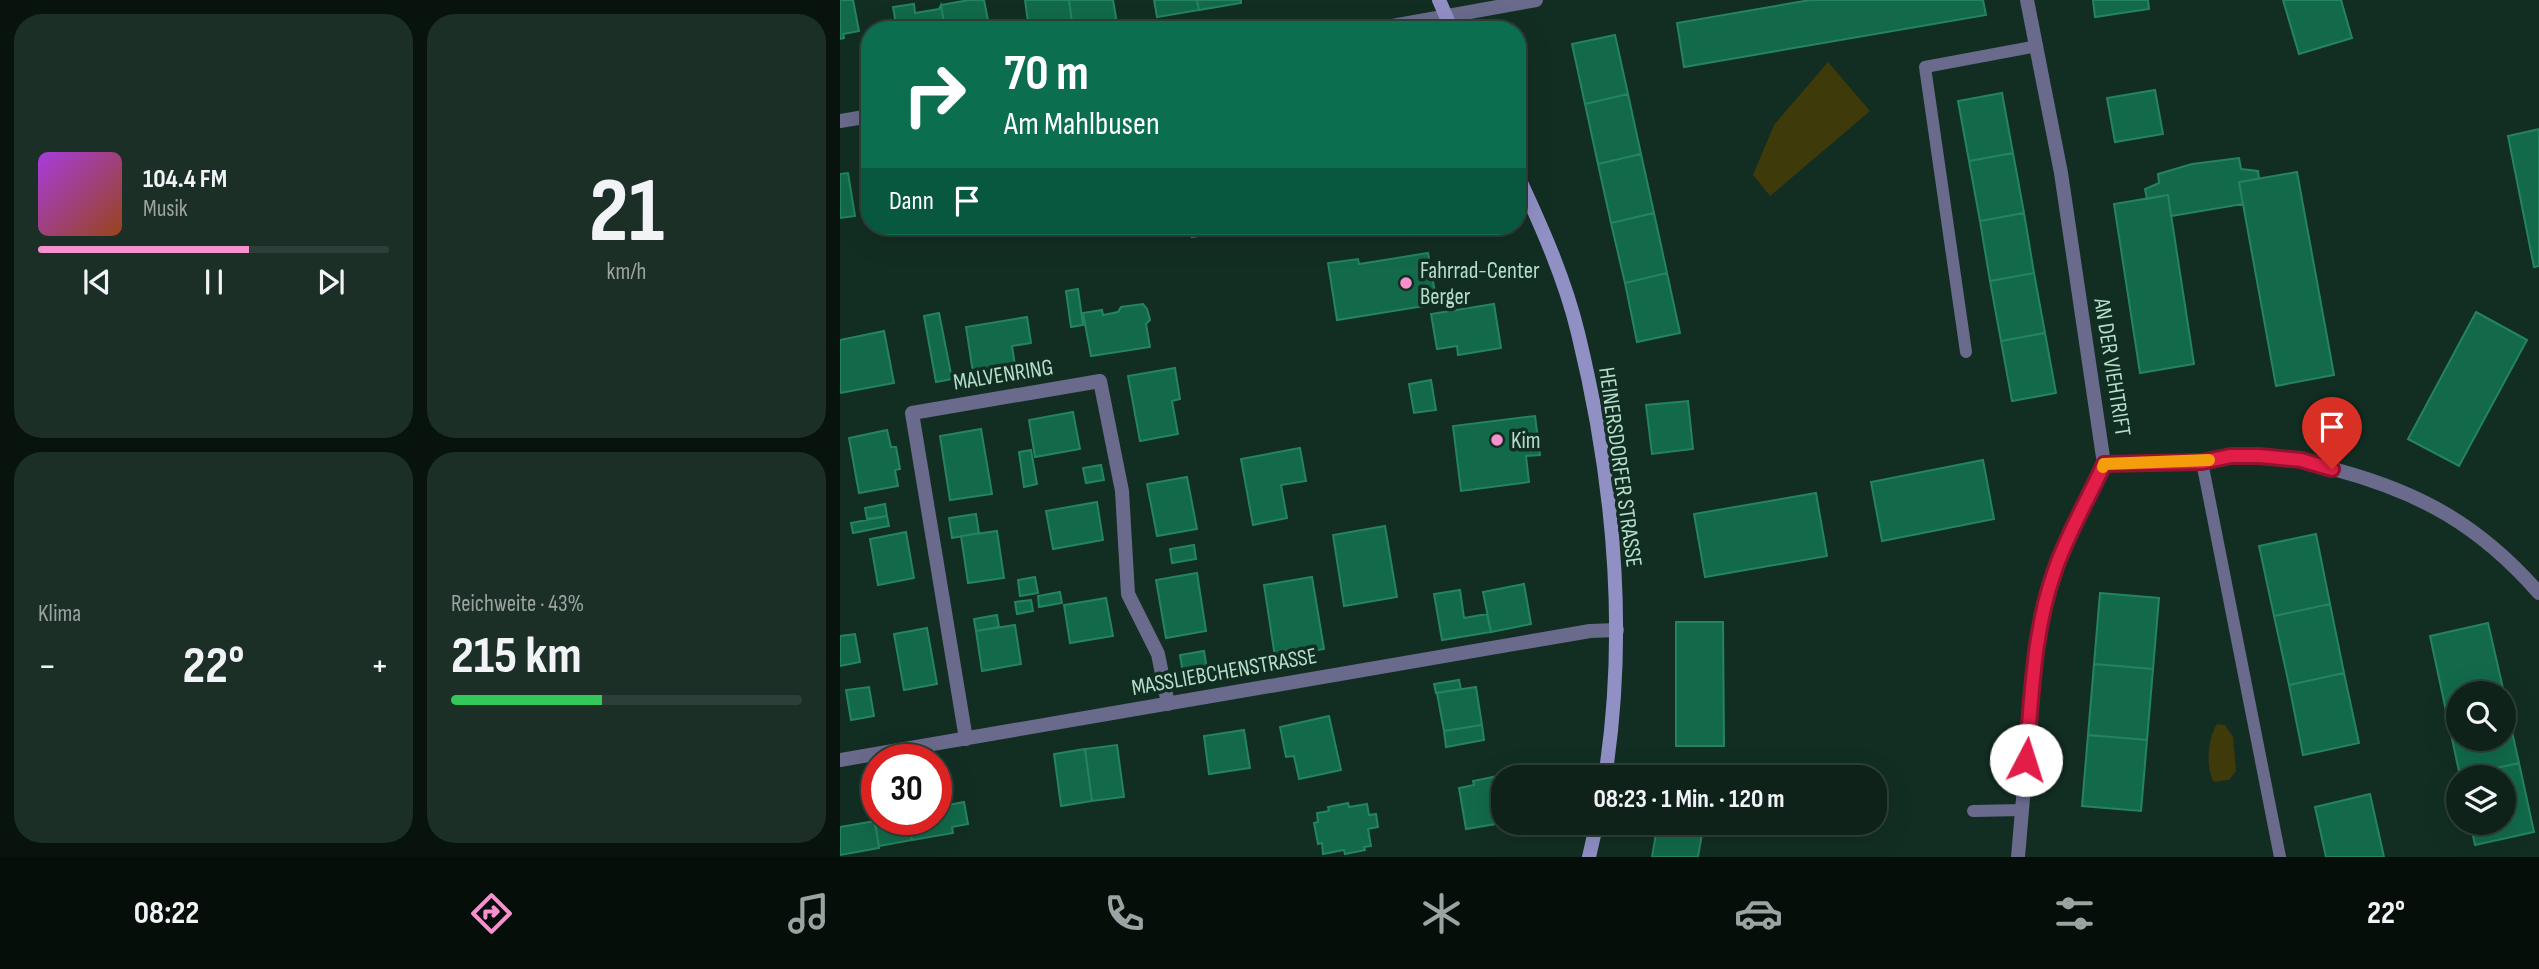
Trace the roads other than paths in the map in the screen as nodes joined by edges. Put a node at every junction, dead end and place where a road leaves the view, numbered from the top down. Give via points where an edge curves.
1 (1439, 0) edge
2 (1536, 0) edge
3 (2027, 0) edge
4 (1448, 21) edge
5 (1457, 21) edge
6 (2038, 46) junction
7 (861, 118) edge
8 (840, 121) edge
9 (1526, 196) edge
10 (1966, 352) dead end
11 (2202, 462) junction
12 (2104, 464) junction
13 (2539, 593) edge
14 (1617, 631) junction
15 (1168, 704) junction
16 (965, 739) junction
17 (840, 760) edge
18 (1606, 765) edge
19 (2022, 810) junction
20 (1973, 811) dead end
21 (1594, 835) edge
22 (1589, 857) edge
23 (2018, 857) edge
24 (2280, 857) edge

1 - 4 main road
2 - 5 street
3 - 6 street, AN DER VIEHTRIFT
6 - 10 lane via 1925,67
6 - 12 street, AN DER VIEHTRIFT
7 - 8 street
9 - 14 main road, HEINERSDORFER STRASSE via 1578,332 1609,511
11 - 12 street
11 - 13 street via 2231,456 2301,460 2410,494 2476,533
11 - 24 lane
12 - 19 street, AN DER VIEHTRIFT via 2054,571 2037,635
14 - 15 street, MASSLIEBCHENSTRASSE via 1590,631
14 - 18 main road, HEINERSDORFER STRASSE
15 - 16 street, MASSLIEBCHENSTRASSE
15 - 16 street, MALVENRING via 1158,654 1128,594 1122,491 1100,382 912,413
16 - 17 street, MASSLIEBCHENSTRASSE
19 - 20 lane
19 - 23 street, AN DER VIEHTRIFT
21 - 22 main road

